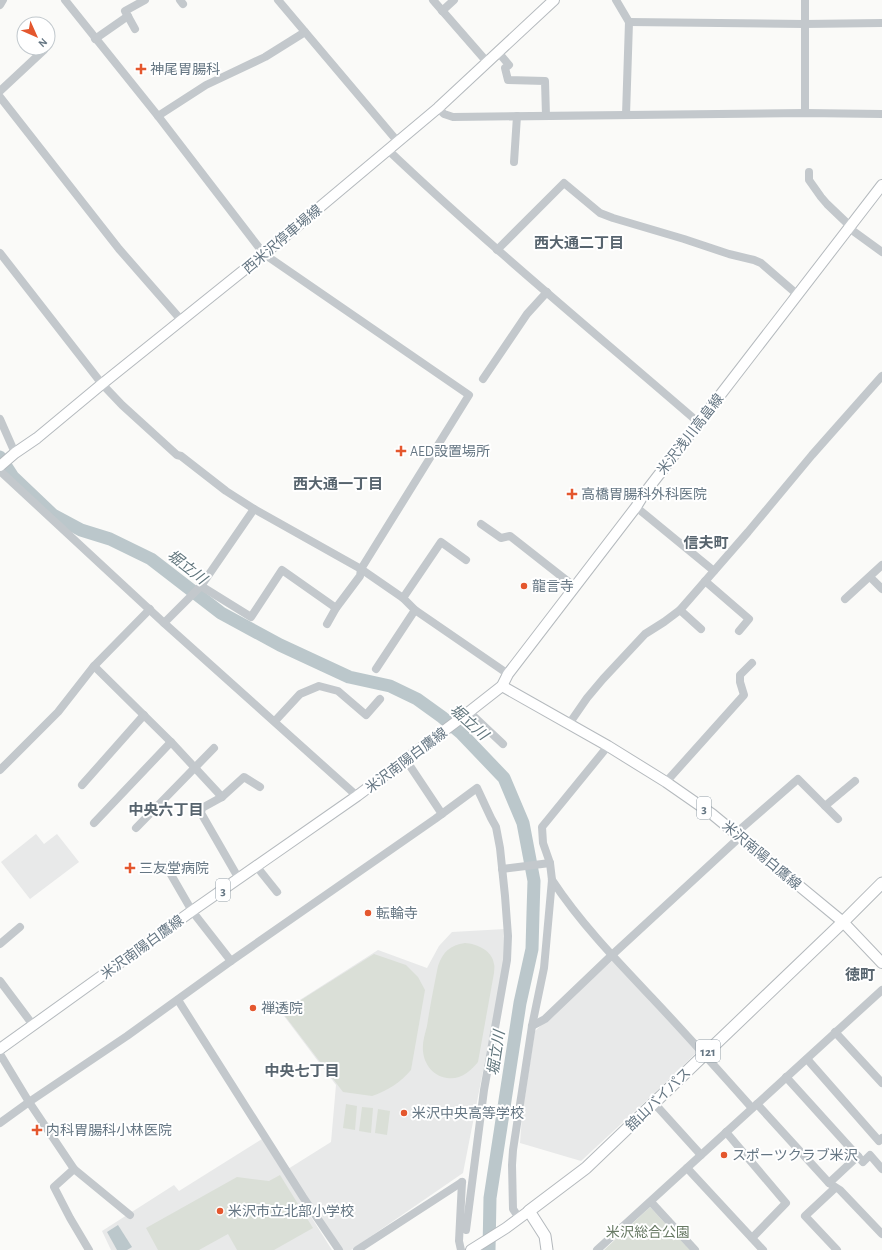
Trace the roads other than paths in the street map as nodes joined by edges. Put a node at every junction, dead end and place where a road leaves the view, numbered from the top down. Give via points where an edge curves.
1 (3, 0) edge
2 (65, 0) edge
3 (145, 0) edge
4 (278, 0) edge
5 (433, 0) edge
6 (454, 0) edge
7 (554, 0) edge
8 (616, 0) edge
9 (805, 0) edge
10 (0, 5) edge
11 (442, 10) junction
12 (128, 16) junction
13 (629, 22) junction
14 (882, 23) edge
15 (804, 24) junction
16 (135, 29) dead end
17 (305, 32) junction
18 (95, 39) junction
19 (498, 52) junction
20 (38, 56) edge
21 (487, 62) junction
22 (0, 91) edge
23 (0, 97) edge
24 (438, 108) junction
25 (805, 113) junction
26 (882, 114) edge
27 (626, 115) junction
28 (158, 116) junction
29 (517, 116) junction
30 (546, 116) junction
31 (398, 142) junction
32 (388, 150) junction
33 (514, 162) dead end
34 (808, 172) dead end
35 (882, 185) edge
36 (849, 227) junction
37 (497, 250) junction
38 (882, 252) edge
39 (0, 253) edge
40 (264, 254) junction
41 (547, 292) junction
42 (798, 295) junction
43 (182, 321) junction
44 (882, 376) edge
45 (483, 379) dead end
46 (102, 384) junction
47 (0, 419) edge
48 (699, 423) junction
49 (15, 453) junction
50 (0, 466) edge
51 (0, 471) edge
52 (636, 507) junction
53 (254, 509) junction
54 (481, 524) dead end
55 (466, 560) dead end
56 (882, 565) edge
57 (361, 569) junction
58 (714, 571) junction
59 (870, 576) junction
60 (706, 581) junction
61 (201, 586) junction
62 (575, 587) junction
63 (882, 589) edge
64 (403, 598) junction
65 (845, 599) dead end
66 (150, 608) junction
67 (336, 608) junction
68 (415, 610) junction
69 (680, 610) junction
70 (164, 623) junction
71 (327, 624) dead end
72 (701, 629) dead end
73 (739, 631) dead end
74 (752, 662) dead end
75 (94, 666) junction
76 (376, 669) dead end
77 (508, 674) junction
78 (502, 686) junction
79 (380, 699) dead end
80 (467, 714) junction
81 (144, 715) junction
82 (275, 721) junction
83 (569, 724) junction
84 (171, 742) junction
85 (503, 744) dead end
86 (608, 746) junction
87 (214, 748) dead end
88 (406, 760) junction
89 (195, 768) junction
90 (0, 770) edge
91 (855, 781) dead end
92 (666, 782) junction
93 (82, 785) dead end
94 (260, 787) dead end
95 (357, 796) junction
96 (222, 797) junction
97 (825, 806) junction
98 (442, 814) junction
99 (838, 819) dead end
100 (94, 823) dead end
101 (136, 828) dead end
102 (738, 835) junction
103 (548, 864) junction
104 (166, 866) dead end
105 (257, 867) junction
106 (502, 869) junction
107 (239, 879) junction
108 (552, 880) junction
109 (882, 883) edge
110 (277, 892) dead end
111 (192, 911) junction
112 (843, 922) junction
113 (20, 927) dead end
114 (0, 944) edge
115 (612, 955) junction
116 (231, 961) junction
117 (882, 963) edge
118 (0, 981) edge
119 (882, 990) edge
120 (178, 1000) junction
121 (34, 1025) junction
122 (532, 1026) junction
123 (835, 1032) junction
124 (0, 1049) edge
125 (0, 1054) edge
126 (705, 1054) junction
127 (806, 1059) junction
128 (786, 1077) junction
129 (882, 1083) edge
130 (29, 1102) junction
131 (654, 1103) junction
132 (754, 1106) junction
133 (0, 1123) edge
134 (726, 1132) junction
135 (882, 1138) edge
136 (700, 1155) junction
137 (858, 1156) junction
138 (687, 1168) junction
139 (74, 1169) junction
140 (882, 1169) edge
141 (832, 1185) junction
142 (651, 1202) junction
143 (529, 1211) junction
144 (130, 1215) dead end
145 (519, 1218) junction
146 (466, 1230) dead end
147 (882, 1234) edge
148 (752, 1238) junction
149 (90, 1250) edge
150 (339, 1250) edge
151 (357, 1250) edge
152 (461, 1250) edge
153 (471, 1250) edge
154 (547, 1250) edge
155 (597, 1250) edge
156 (695, 1250) edge
157 (763, 1250) edge
158 (837, 1250) edge

1 - 10 street
2 - 18 street
3 - 12 street via 125,11
4 - 17 street
5 - 11 street
6 - 11 street
7 - 19 main road, 西米沢停車場線
8 - 13 street
9 - 15 street
11 - 21 street
12 - 16 street
12 - 18 street
13 - 15 street
13 - 27 street
14 - 15 street
15 - 25 street
17 - 28 street via 265,57 206,85
17 - 31 street
18 - 28 street
19 - 21 main road, 西米沢停車場線
19 - 30 street via 509,65 505,68 508,80 545,81
20 - 22 street
21 - 24 main road, 西米沢停車場線
23 - 43 street via 119,249
24 - 29 street via 444,114 453,117
24 - 31 main road, 西米沢停車場線
25 - 26 street
25 - 27 street
27 - 30 street
28 - 40 street
29 - 30 street
29 - 33 street
31 - 32 main road, 西米沢停車場線
32 - 37 street
32 - 40 main road, 西米沢停車場線
34 - 36 street via 808,180
35 - 36 main road, 米沢浅川高畠線
36 - 38 street
36 - 42 main road, 米沢浅川高畠線
37 - 41 street
37 - 42 street via 564,183 600,213 612,218 761,263
39 - 46 street
40 - 43 main road, 西米沢停車場線
40 - 57 street via 469,395
41 - 45 street via 527,314
41 - 48 street
42 - 48 main road, 米沢浅川高畠線
43 - 46 main road, 西米沢停車場線
44 - 58 street
46 - 49 main road, 西米沢停車場線
46 - 53 street via 176,455 181,456
47 - 49 street
48 - 52 main road, 米沢浅川高畠線
49 - 50 main road, 西米沢停車場線
51 - 66 street
52 - 58 street
52 - 62 main road, 米沢浅川高畠線
53 - 57 street
53 - 61 street
54 - 62 street via 501,538 510,536
55 - 64 street via 441,542
56 - 59 street
57 - 64 street
57 - 67 street via 360,576
58 - 60 street
59 - 63 street
59 - 65 street
60 - 69 street
60 - 73 street via 750,619
61 - 67 street via 251,617 282,570
61 - 70 street
62 - 77 main road, 米沢浅川高畠線
64 - 68 street
66 - 70 street
66 - 75 street
67 - 71 street
68 - 76 street
68 - 77 street
69 - 72 street
69 - 83 street via 645,634 599,684
70 - 82 street
74 - 92 street via 740,675 744,695
75 - 81 street
75 - 90 street via 58,712
77 - 78 main road, 米沢浅川高畠線
78 - 80 main road, 米沢南陽白鷹線 / 3
78 - 83 main road, 米沢南陽白鷹線 / 3
79 - 82 street via 366,715 338,691 319,686 300,694
80 - 85 street
80 - 88 main road, 米沢南陽白鷹線 / 3
81 - 84 street
81 - 93 street
82 - 95 street
83 - 86 main road, 米沢南陽白鷹線 / 3
84 - 89 street
84 - 100 street
86 - 92 main road, 米沢南陽白鷹線 / 3
86 - 103 street via 542,827
87 - 89 street
88 - 95 main road, 米沢南陽白鷹線 / 3
88 - 98 street
89 - 96 street
89 - 101 street
91 - 97 street
92 - 102 main road, 米沢南陽白鷹線 / 3
94 - 96 street via 244,777
95 - 105 main road, 米沢南陽白鷹線 / 3
96 - 107 street via 202,808 201,813
97 - 99 street
97 - 102 street via 798,779
98 - 106 street via 477,788 496,827
98 - 116 street
102 - 112 main road, 米沢南陽白鷹線 / 3
102 - 115 street
103 - 106 street
103 - 108 street
104 - 111 street
105 - 107 main road, 米沢南陽白鷹線 / 3
105 - 110 street
106 - 146 street via 507,960 484,1090
107 - 111 main road, 米沢南陽白鷹線 / 3
108 - 115 street via 567,902
108 - 122 street via 544,968
109 - 112 highway, 舘山バイパス / 121
111 - 116 street
111 - 121 main road, 米沢南陽白鷹線 / 3
112 - 117 main road, 米沢南陽白鷹線 / 3
112 - 126 highway, 舘山バイパス / 121
113 - 114 street
115 - 122 street via 545,1019
115 - 126 street
116 - 120 street
118 - 121 street
119 - 123 street
120 - 130 street
120 - 150 street
121 - 124 main road, 米沢南陽白鷹線 / 3
122 - 145 street via 512,1165 514,1209
123 - 127 street
123 - 129 street
125 - 130 street
126 - 131 highway, 舘山バイパス / 121
126 - 132 street
127 - 128 street
127 - 135 street via 879,1141
128 - 132 street
128 - 137 street
130 - 133 street
130 - 139 street
131 - 136 street
131 - 143 highway, 舘山バイパス / 121 via 586,1168
132 - 134 street
132 - 141 street
134 - 136 street
134 - 148 street via 786,1203
136 - 138 street
137 - 140 street via 863,1162 870,1155
137 - 141 street
138 - 142 street
138 - 148 street
139 - 144 street
139 - 149 street via 54,1186
141 - 147 street via 840,1190
141 - 158 street via 805,1216
142 - 155 street
142 - 156 street
143 - 145 main road
143 - 154 highway via 545,1236
145 - 153 main road
148 - 157 street
151 - 152 street via 462,1182 459,1241

